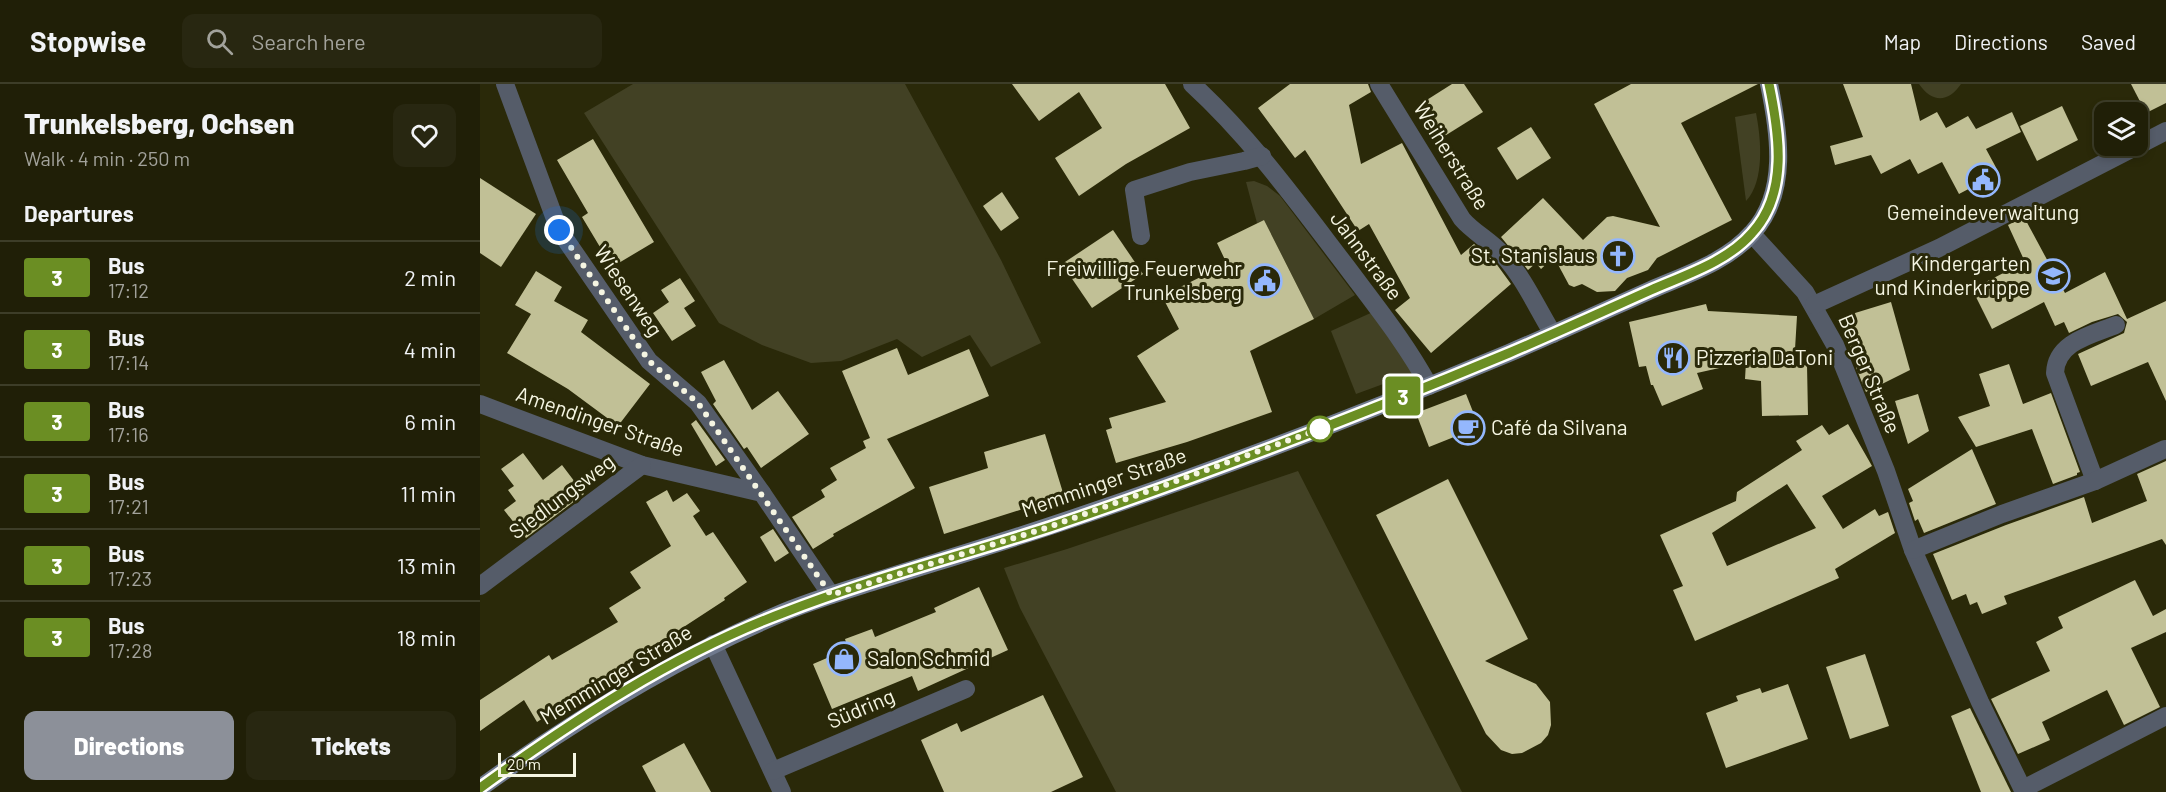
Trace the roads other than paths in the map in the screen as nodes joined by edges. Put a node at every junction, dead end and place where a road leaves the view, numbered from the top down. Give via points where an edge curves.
1 (505, 84) edge
2 (1192, 84) edge
3 (1379, 84) edge
4 (1769, 84) edge
5 (2166, 131) edge
6 (1262, 156) junction
7 (1752, 234) junction
8 (1141, 236) dead end
9 (1814, 305) junction
10 (2116, 325) dead end
11 (1552, 334) junction
12 (1429, 386) junction
13 (480, 404) edge
14 (2165, 449) edge
15 (642, 465) junction
16 (2096, 481) junction
17 (762, 494) junction
18 (1913, 550) junction
19 (480, 586) edge
20 (831, 595) junction
21 (713, 644) junction
22 (966, 689) dead end
23 (2166, 716) edge
24 (773, 771) junction
25 (480, 788) edge
26 (2024, 790) edge
27 (782, 792) edge

1 - 17 street, Wiesenweg via 559,230 649,361 698,403
2 - 6 street, Jahnstraße
3 - 11 street, Weiherstraße via 1462,219 1504,256
4 - 7 street, Memminger Straße via 1778,166 1770,203
5 - 9 street via 1939,248
6 - 8 street via 1190,172 1134,190
6 - 12 street, Jahnstraße via 1370,297
7 - 9 street, Berger Straße
7 - 11 street, Memminger Straße via 1725,256
9 - 18 street, Berger Straße via 1882,461
10 - 16 street via 2077,341 2055,363 2055,373
11 - 12 street, Memminger Straße
12 - 20 street, Memminger Straße via 1280,445 1049,527
13 - 15 street, Amendinger Straße
14 - 16 street
15 - 17 street, Amendinger Straße
15 - 19 street, Siedlungsweg
16 - 18 street
17 - 20 street
18 - 26 street, Berger Straße
20 - 21 street, Memminger Straße
21 - 24 street
21 - 25 street, Memminger Straße via 620,695
22 - 24 street, Südring
23 - 26 street
24 - 27 street

